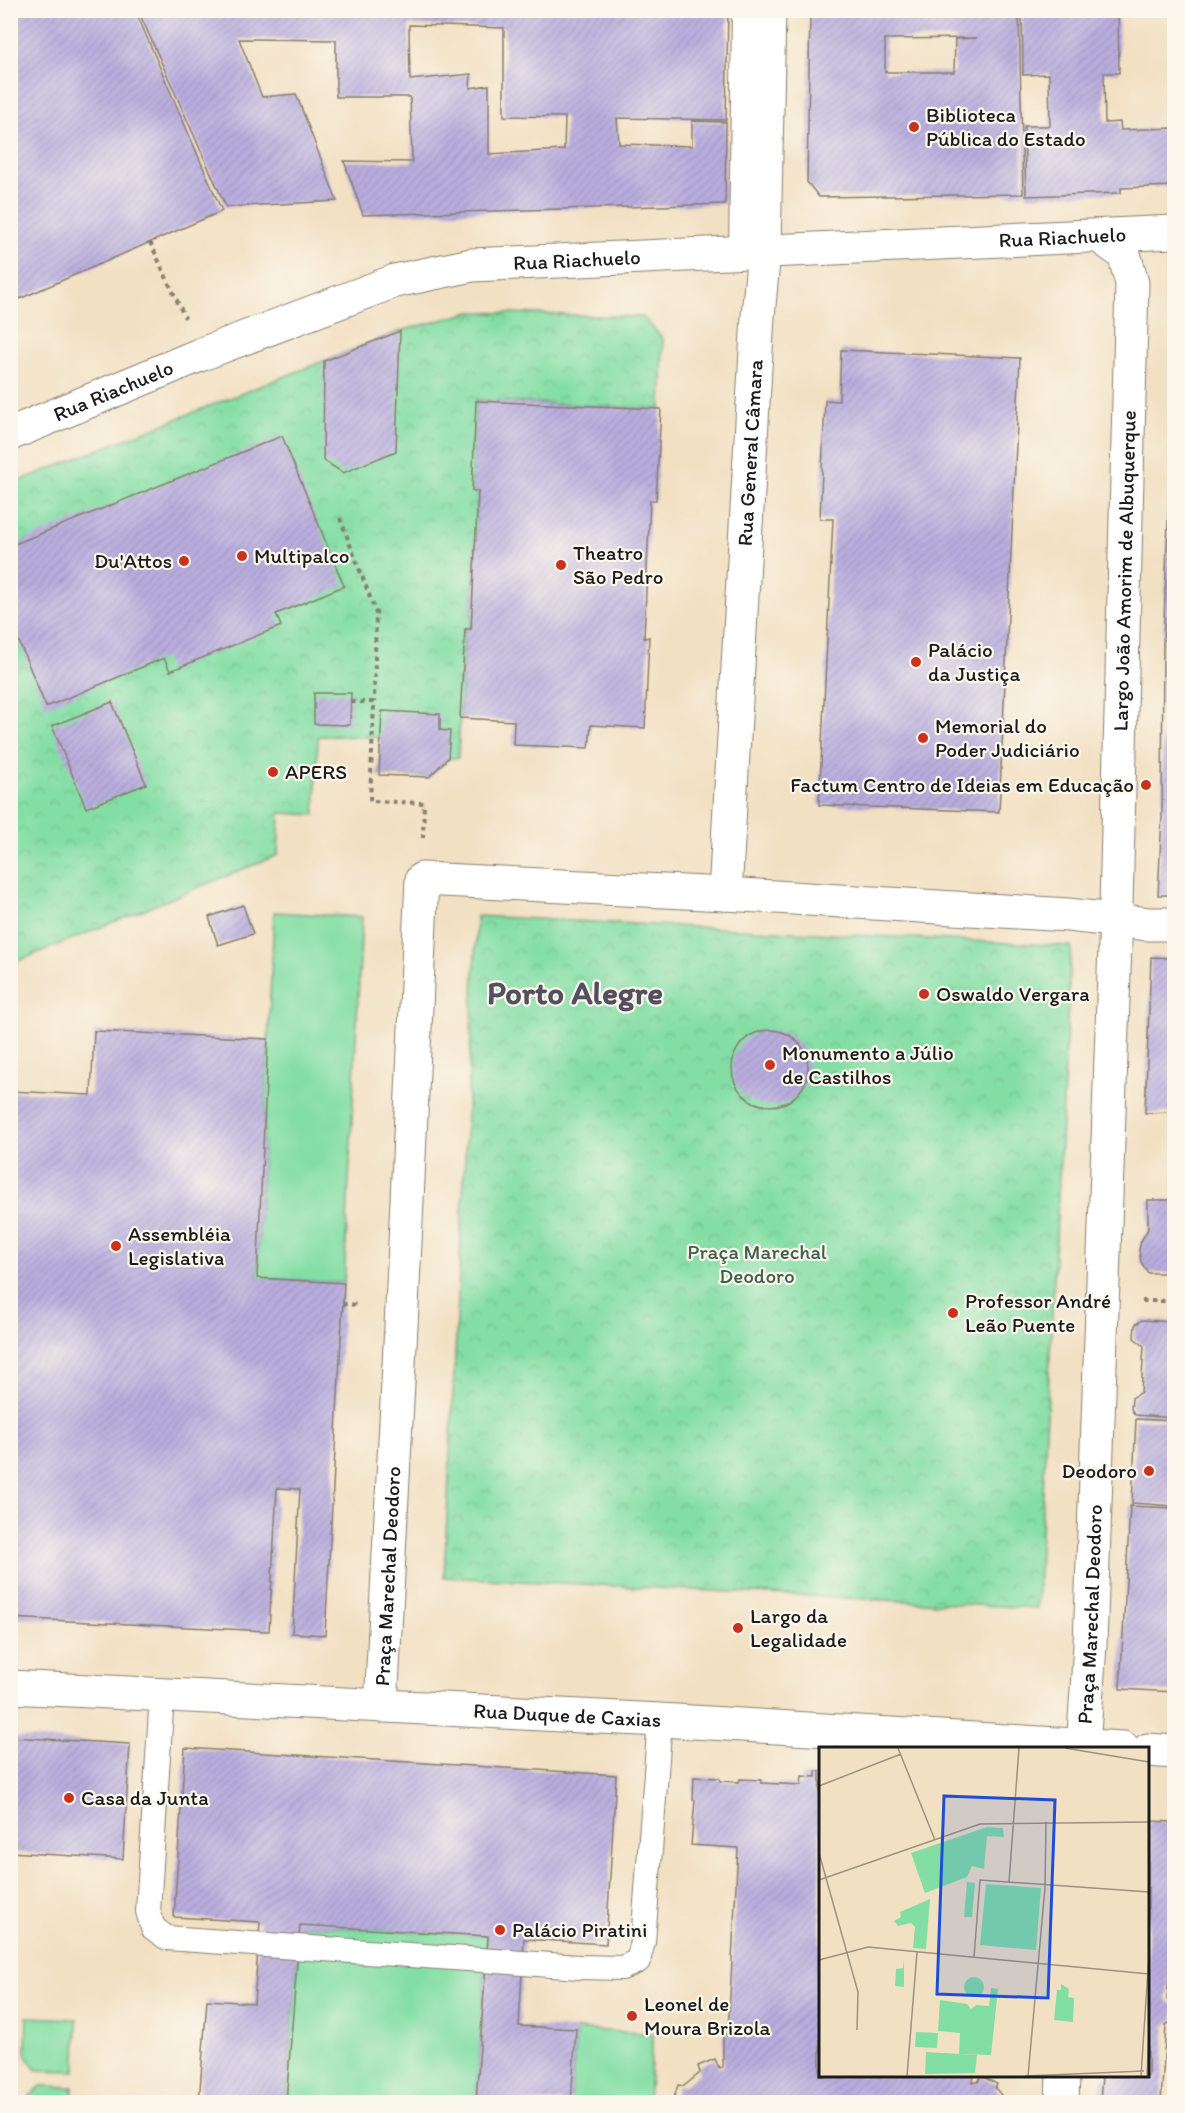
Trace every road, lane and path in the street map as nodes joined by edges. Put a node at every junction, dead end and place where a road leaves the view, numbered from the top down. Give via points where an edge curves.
1 (744, 10) edge
2 (769, 10) edge
3 (1174, 232) edge
4 (1099, 236) junction
5 (150, 242) dead end
6 (753, 252) junction
7 (202, 354) junction
8 (10, 434) edge
9 (339, 518) dead end
10 (351, 702) dead end
11 (374, 702) junction
12 (422, 879) junction
13 (725, 894) junction
14 (1115, 920) junction
15 (1174, 924) edge
16 (1147, 1301) dead end
17 (1174, 1301) edge
18 (10, 1688) edge
19 (162, 1695) junction
20 (381, 1707) junction
21 (660, 1720) junction
22 (1084, 1747) edge
23 (1149, 1750) edge
24 (1174, 1752) edge
25 (1063, 2077) edge
26 (1062, 2103) edge

1 - 6 lane
2 - 6 street, Rua General Câmara
3 - 4 street, Rua Riachuelo
4 - 6 street, Rua Riachuelo
4 - 14 street, Largo João Amorim de Albuquerque via 1124,254 1132,283
5 - 7 path
6 - 7 street, Rua Riachuelo via 472,265 395,280
6 - 13 street, Rua General Câmara via 758,328
7 - 8 street, Rua Riachuelo
9 - 11 path via 375,613
10 - 11 path
11 - 12 path via 370,801 424,804
12 - 13 street
12 - 20 street, Praça Marechal Deodoro
13 - 14 street
14 - 15 street
14 - 22 street, Praça Marechal Deodoro
16 - 17 path
18 - 19 street, Rua Duque de Caxias
19 - 20 street, Rua Duque de Caxias
19 - 21 lane via 148,1911 153,1928 167,1938 580,1967 622,1968 638,1961 643,1942
20 - 21 street, Rua Duque de Caxias
21 - 22 street, Rua Duque de Caxias
23 - 24 street
25 - 26 street

